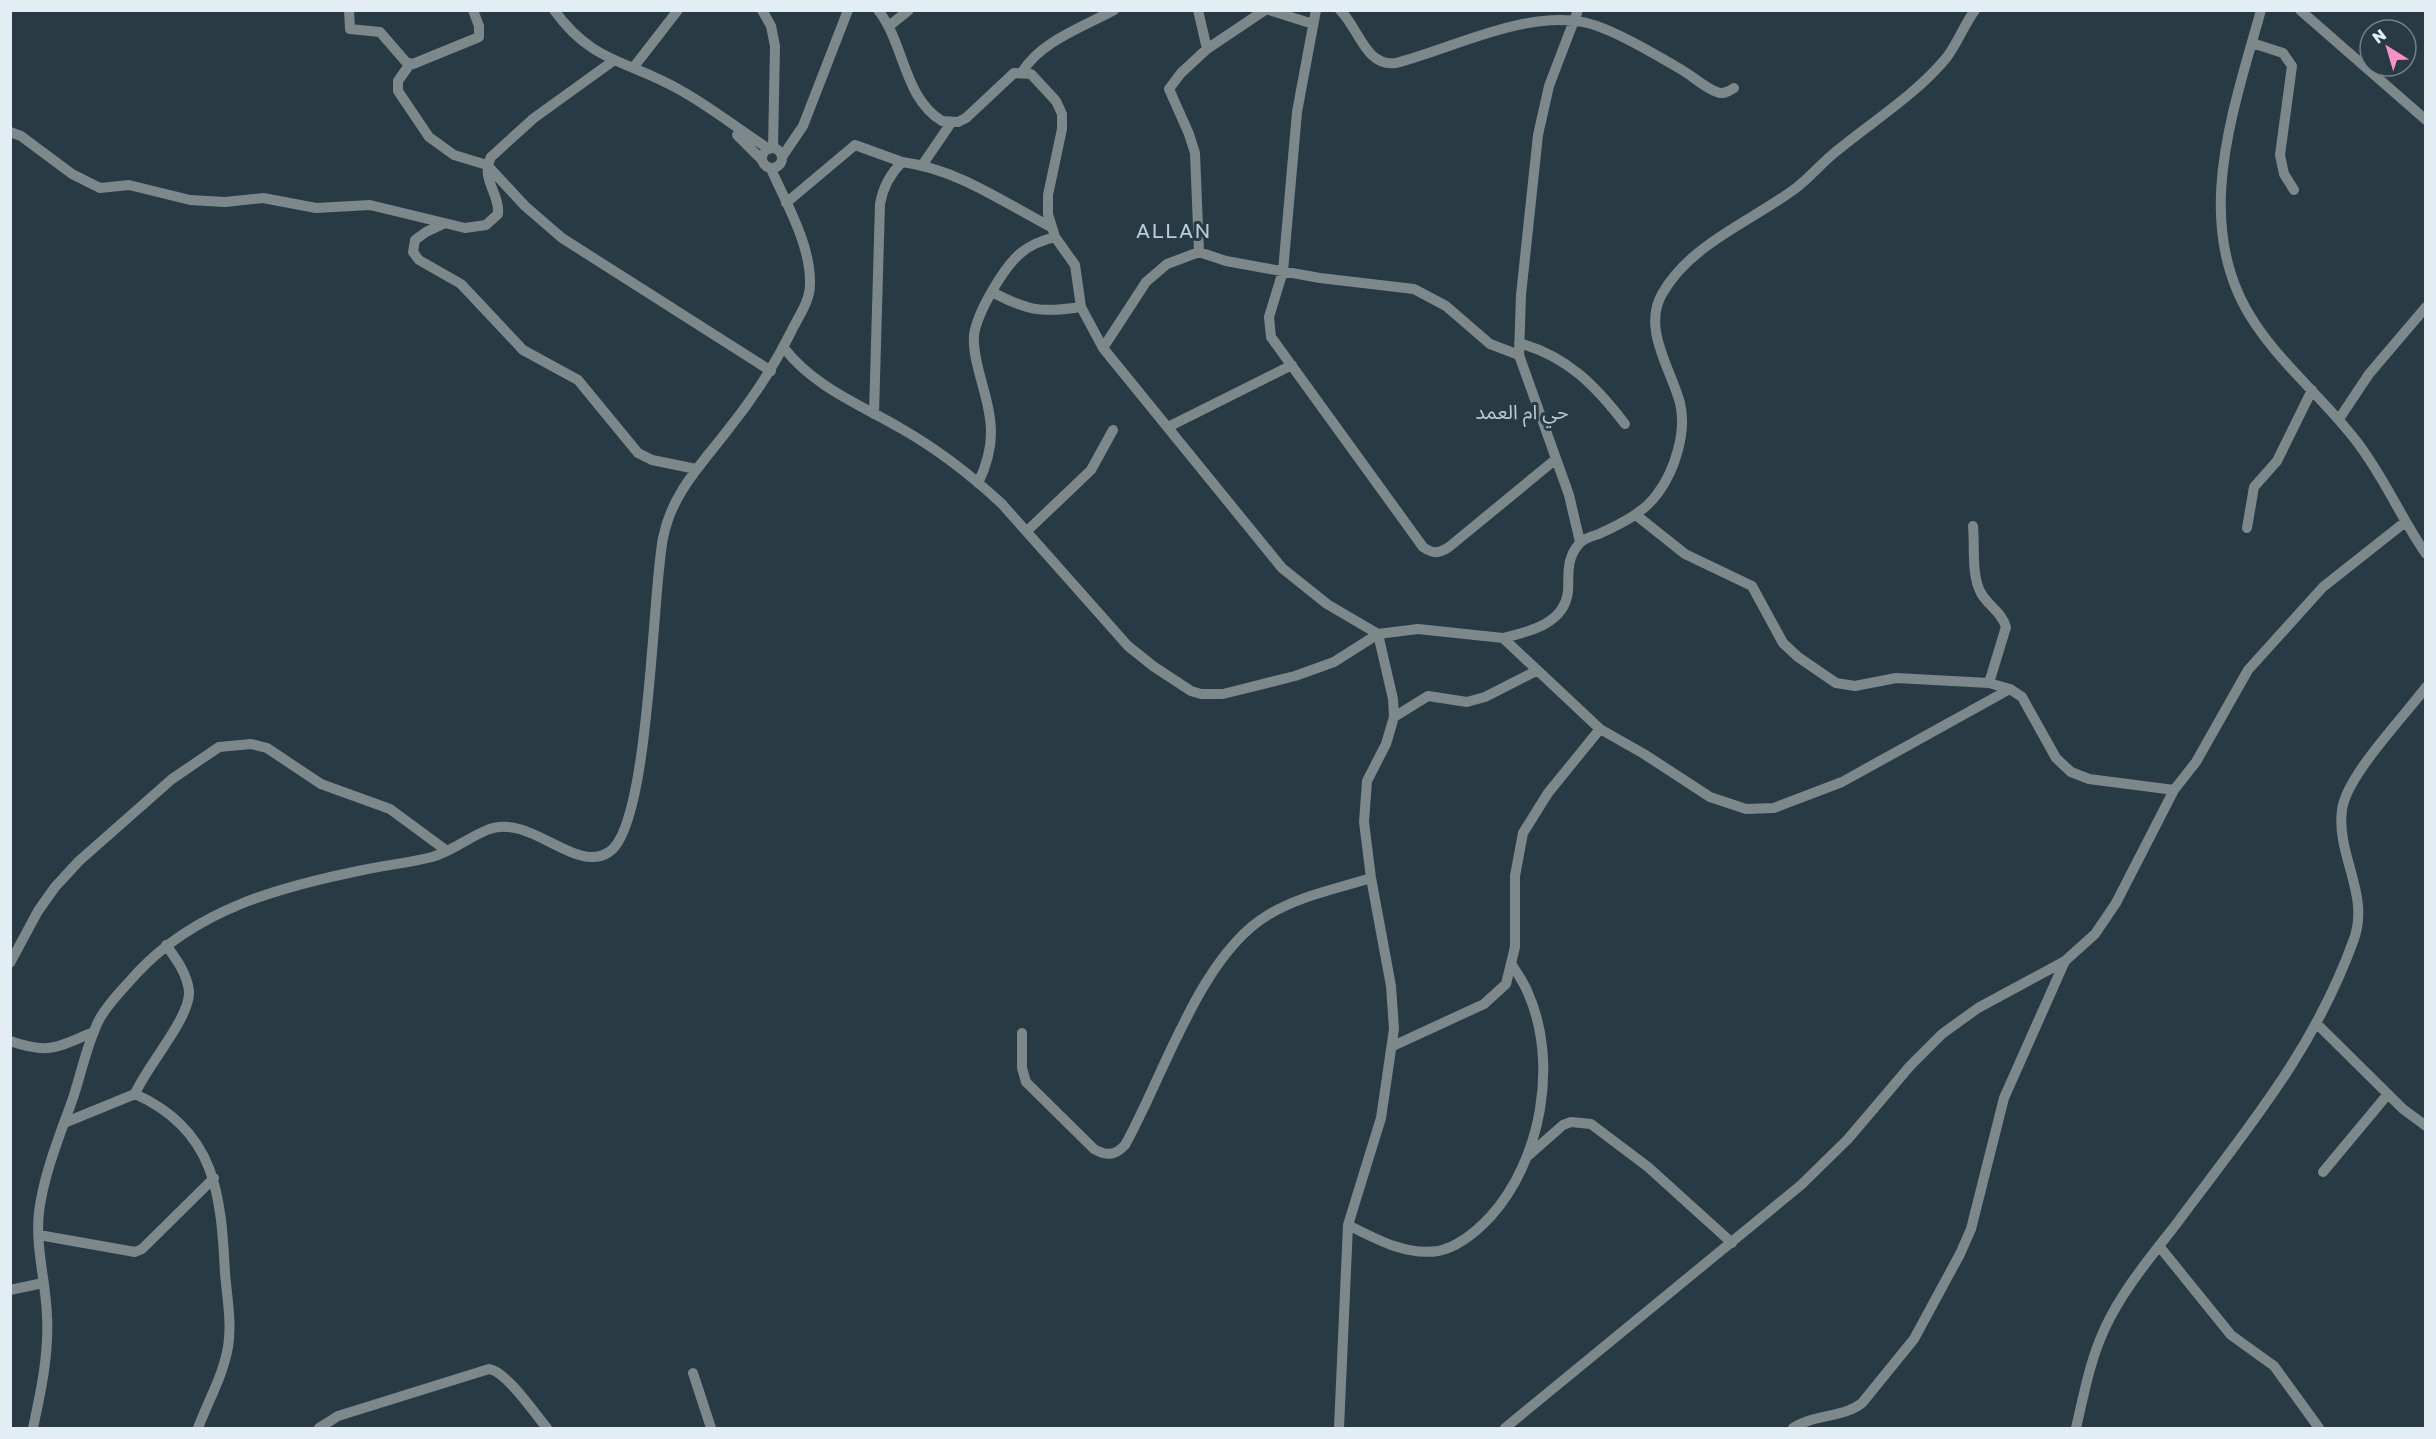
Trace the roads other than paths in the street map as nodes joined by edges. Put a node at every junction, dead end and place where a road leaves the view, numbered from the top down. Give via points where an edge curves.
1 (349, 10) edge
2 (473, 10) edge
3 (554, 10) edge
4 (678, 10) edge
5 (762, 10) edge
6 (848, 10) edge
7 (878, 10) edge
8 (909, 10) edge
9 (1114, 10) edge
10 (1198, 10) edge
11 (1267, 10) edge
12 (1316, 10) edge
13 (1340, 10) edge
14 (1975, 10) edge
15 (2261, 10) edge
16 (2300, 10) edge
17 (1575, 16) edge
18 (1313, 24) junction
19 (889, 26) junction
20 (2252, 43) junction
21 (1206, 50) junction
22 (613, 61) junction
23 (410, 64) junction
24 (633, 68) junction
25 (1022, 72) junction
26 (1734, 88) dead end
27 (2424, 114) edge
28 (720, 118) junction
29 (951, 123) junction
30 (10, 132) edge
31 (771, 149) junction
32 (782, 157) junction
33 (762, 160) junction
34 (902, 162) junction
35 (923, 164) junction
36 (487, 165) junction
37 (771, 169) junction
38 (2294, 190) dead end
39 (786, 203) junction
40 (443, 224) junction
41 (1053, 232) junction
42 (1199, 252) junction
43 (1283, 271) junction
44 (992, 292) junction
45 (1081, 307) junction
46 (2426, 307) edge
47 (1519, 343) junction
48 (784, 348) junction
49 (1103, 348) junction
50 (1518, 355) junction
51 (1292, 366) junction
52 (771, 371) junction
53 (2312, 390) junction
54 (874, 414) junction
55 (2339, 419) junction
56 (1625, 424) dead end
57 (1168, 427) junction
58 (1113, 430) dead end
59 (1556, 459) junction
60 (696, 469) junction
61 (978, 483) junction
62 (1636, 515) junction
63 (2404, 523) junction
64 (1973, 526) dead end
65 (2247, 528) dead end
66 (1027, 531) junction
67 (1580, 542) junction
68 (2426, 554) edge
69 (1378, 634) junction
70 (1503, 638) junction
71 (1536, 671) junction
72 (1989, 683) junction
73 (2426, 687) edge
74 (2010, 689) junction
75 (1394, 717) junction
76 (1600, 729) junction
77 (2174, 790) junction
78 (447, 851) junction
79 (1371, 878) junction
80 (166, 945) junction
81 (2065, 961) junction
82 (10, 963) edge
83 (1512, 965) junction
84 (2317, 1024) junction
85 (94, 1032) junction
86 (1022, 1033) dead end
87 (10, 1041) edge
88 (1393, 1046) junction
89 (135, 1094) junction
90 (2388, 1094) junction
91 (64, 1123) junction
92 (2426, 1126) edge
93 (1528, 1155) junction
94 (2323, 1172) dead end
95 (214, 1178) junction
96 (1348, 1225) junction
97 (39, 1235) junction
98 (1732, 1243) junction
99 (2159, 1246) junction
100 (43, 1283) junction
101 (10, 1290) edge
102 (693, 1373) dead end
103 (33, 1428) edge
104 (198, 1428) edge
105 (319, 1428) edge
106 (547, 1428) edge
107 (711, 1428) edge
108 (1339, 1428) edge
109 (1505, 1428) edge
110 (1793, 1428) edge
111 (2076, 1428) edge
112 (2319, 1428) edge

1 - 23 street via 350,29 380,32
2 - 23 street via 480,32 478,38
3 - 22 street via 579,41
4 - 24 street
5 - 31 street via 771,26 775,46
6 - 32 street via 803,126
7 - 19 street
8 - 19 street
9 - 25 street via 1047,46
10 - 21 street
11 - 18 street
11 - 21 street
12 - 18 street
13 - 17 street via 1371,56 1387,64 1527,24
14 - 62 street via 1938,67 1797,187 1693,257 1662,294 1654,322 1680,403 1681,428 1671,470 1653,500
15 - 20 street
16 - 27 street
17 - 26 street via 1683,70 1717,92
17 - 47 street via 1549,86 1538,135
18 - 43 street via 1297,112
19 - 29 street via 917,96 934,117
20 - 38 street via 2283,52 2292,66 2280,155 2284,174
20 - 53 street via 2225,144 2220,209 2226,255 2250,316 2267,341
21 - 42 street via 1169,89 1195,153
22 - 24 street
22 - 36 street via 534,118 496,151
23 - 36 street via 396,86 423,130 454,155
24 - 28 street via 682,91
25 - 29 street via 1005,80 966,118
25 - 41 street via 1039,81 1062,114 1048,195
28 - 31 street
28 - 33 street
29 - 35 street
30 - 40 street via 21,135 96,188 129,185 190,200 263,198 316,208 370,205
31 - 32 street
31 - 33 street
32 - 37 street via 779,165
33 - 37 street
34 - 35 street
34 - 39 street via 855,145
34 - 54 street via 889,177 880,204
35 - 41 street via 965,181
36 - 40 street via 488,182 498,207 495,219 472,228
36 - 52 street via 562,238
37 - 39 street
39 - 48 street via 800,238 810,283 805,305
40 - 60 street via 415,240 412,252 418,260 461,284 531,356 578,380 638,453 652,460
41 - 44 street via 1021,253
41 - 45 street via 1075,265
42 - 43 street
42 - 49 street via 1179,258 1153,274
43 - 50 street via 1414,289 1446,306 1490,344
43 - 51 street via 1269,330
44 - 45 street via 1022,308 1052,311
44 - 61 street via 974,335 992,438 991,453
45 - 49 street
46 - 55 street via 2369,374
47 - 50 street
47 - 56 street via 1558,358 1582,374
48 - 52 street
48 - 54 street via 828,387
49 - 57 street
50 - 59 street
51 - 57 street
51 - 59 street via 1394,509 1430,551 1440,552 1449,547
52 - 60 street
53 - 55 street
53 - 65 street via 2285,448 2254,487
54 - 61 street via 913,436
55 - 63 street via 2377,470
57 - 69 street via 1282,568 1327,604
58 - 66 street via 1091,470
59 - 67 street
60 - 78 street via 673,505 664,535 646,724 629,818 620,841 610,852 593,858 508,825 486,830
61 - 66 street
62 - 67 street
62 - 72 street via 1685,554 1752,586 1783,643 1836,682 1855,686 1896,678
63 - 68 street
63 - 77 street via 2323,587 2261,653 2229,699 2196,762
64 - 72 street via 1978,584 2006,627
66 - 69 street via 1128,646 1177,682 1201,694 1242,691 1304,673 1334,662
67 - 70 street via 1569,561 1568,592 1559,612 1539,627
69 - 70 street via 1418,628
69 - 75 street
70 - 71 street
71 - 75 street via 1467,702 1428,696
71 - 76 street
72 - 74 street
73 - 84 street via 2363,768 2342,808 2345,846 2359,900 2358,925
74 - 76 street via 1842,782 1765,810 1735,807 1710,797
74 - 77 street via 2022,697 2056,758 2071,772 2095,780
75 - 79 street via 1364,793
76 - 83 street via 1548,793 1523,833 1516,858
77 - 81 street via 2110,914
78 - 80 street via 270,893 209,917
78 - 82 street via 390,809 321,784 267,748 252,744 219,747 172,779 79,861 38,911
79 - 86 street via 1293,902 1267,915 1240,937 1197,1001 1125,1146 1114,1154 1094,1149 1026,1083
79 - 88 street via 1391,986
80 - 85 street via 112,1001
80 - 89 street via 180,964 189,998
81 - 98 street via 1978,1008 1942,1034 1835,1153
81 - 110 street via 2004,1098 1966,1242 1924,1324 1862,1403 1810,1418
83 - 88 street via 1501,990 1484,1004
83 - 93 street via 1528,993 1541,1044 1538,1118
84 - 90 street
84 - 99 street via 2282,1083
85 - 87 street via 43,1050
85 - 91 street
88 - 96 street via 1375,1144
89 - 91 street
89 - 95 street via 159,1105 179,1122 198,1145
90 - 92 street via 2413,1119
90 - 94 street
91 - 97 street via 42,1197
93 - 96 street via 1502,1204 1480,1228 1442,1250 1398,1247
93 - 98 street via 1563,1125 1591,1124 1648,1167
95 - 97 street via 135,1252
95 - 104 street via 222,1226 229,1341 221,1373
96 - 108 street
97 - 100 street
98 - 109 street
99 - 111 street via 2105,1328 2091,1364
99 - 112 street via 2231,1335 2274,1366
100 - 101 street
100 - 103 street via 46,1351
102 - 107 street
105 - 106 street via 338,1416 495,1369

